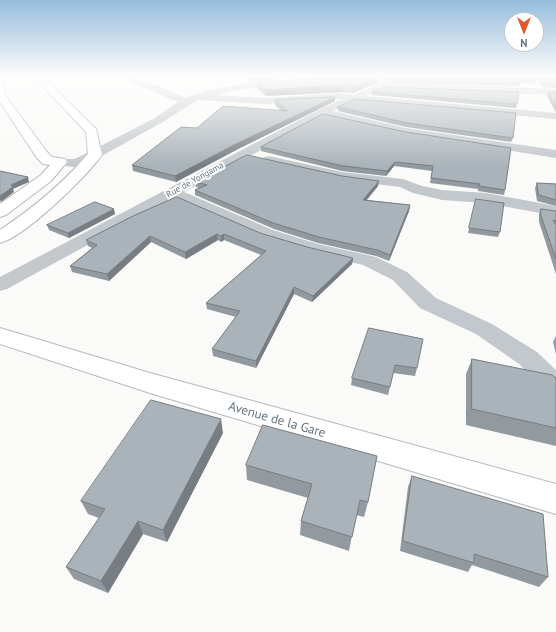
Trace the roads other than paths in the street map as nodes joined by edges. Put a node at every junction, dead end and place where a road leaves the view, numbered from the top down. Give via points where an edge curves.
1 (8, 106) edge
2 (67, 106) edge
3 (179, 106) edge
4 (309, 106) edge
5 (336, 106) edge
6 (450, 106) edge
7 (328, 110) junction
8 (556, 116) edge
9 (244, 153) junction
10 (96, 154) junction
11 (556, 154) edge
12 (60, 162) junction
13 (172, 193) junction
14 (556, 211) edge
15 (0, 212) edge
16 (0, 238) edge
17 (0, 285) edge
18 (0, 336) edge
19 (556, 385) edge
20 (556, 499) edge

1 - 12 main road via 42,155 48,161
2 - 10 main road via 92,131
3 - 10 street
4 - 7 street
5 - 7 street, Rue de Yongama
6 - 8 street
7 - 9 street, Rue de Yongama
7 - 11 street via 406,131
9 - 13 street, Rue de Yongama
9 - 14 street via 342,176 403,183 418,190 486,198
10 - 12 street via 75,163
10 - 16 main road via 66,187 35,214
12 - 15 main road via 46,178
13 - 17 street, Rue de Yongama
13 - 19 street via 266,234 368,261 400,276 428,303 484,329 528,358
18 - 20 main road, Avenue de la Gare via 150,383

